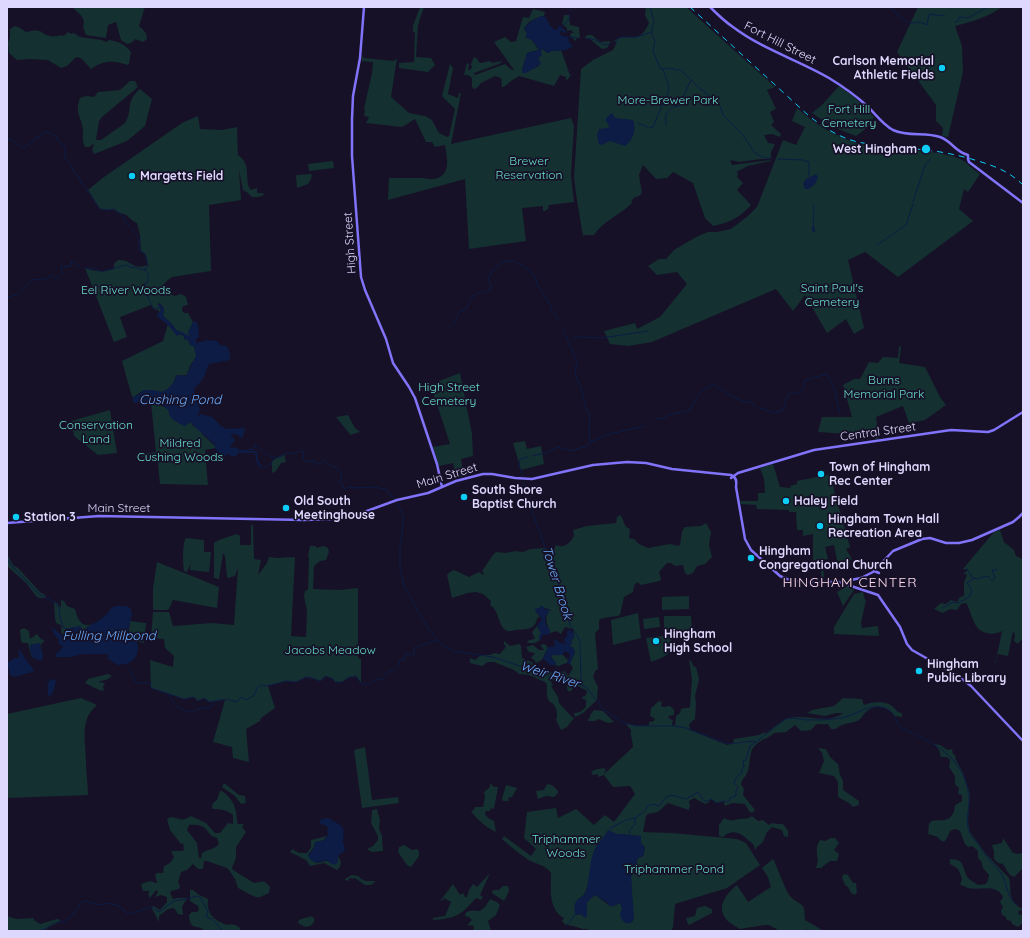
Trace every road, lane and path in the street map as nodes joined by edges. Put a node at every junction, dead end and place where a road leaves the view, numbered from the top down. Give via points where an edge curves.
1 (364, 7) edge
2 (710, 7) edge
3 (1023, 203) edge
4 (1023, 412) edge
5 (732, 477) junction
6 (442, 487) junction
7 (1023, 513) edge
8 (7, 522) edge
9 (874, 571) junction
10 (879, 573) dead end
11 (846, 584) junction
12 (1023, 741) edge

1 - 6 main road, High Street via 352,120 352,156 361,277 393,363 415,398
2 - 3 main road, Fort Hill Street via 737,30 837,83 893,130 904,134 941,137 958,151 968,155 969,162
4 - 5 main road, Central Street via 988,432 951,430 814,450
5 - 6 main road, Main Street via 646,463 618,462 593,465 534,479 483,474
5 - 11 main road via 736,480 746,542 751,550 780,576 789,580
6 - 8 main road, Main Street via 356,515 323,520 99,516
7 - 9 main road via 1013,522 966,542 953,544 926,538 908,544 890,553
9 - 10 main road
9 - 11 main road
11 - 12 main road via 876,594 882,599 907,644 915,653 958,676 974,688

